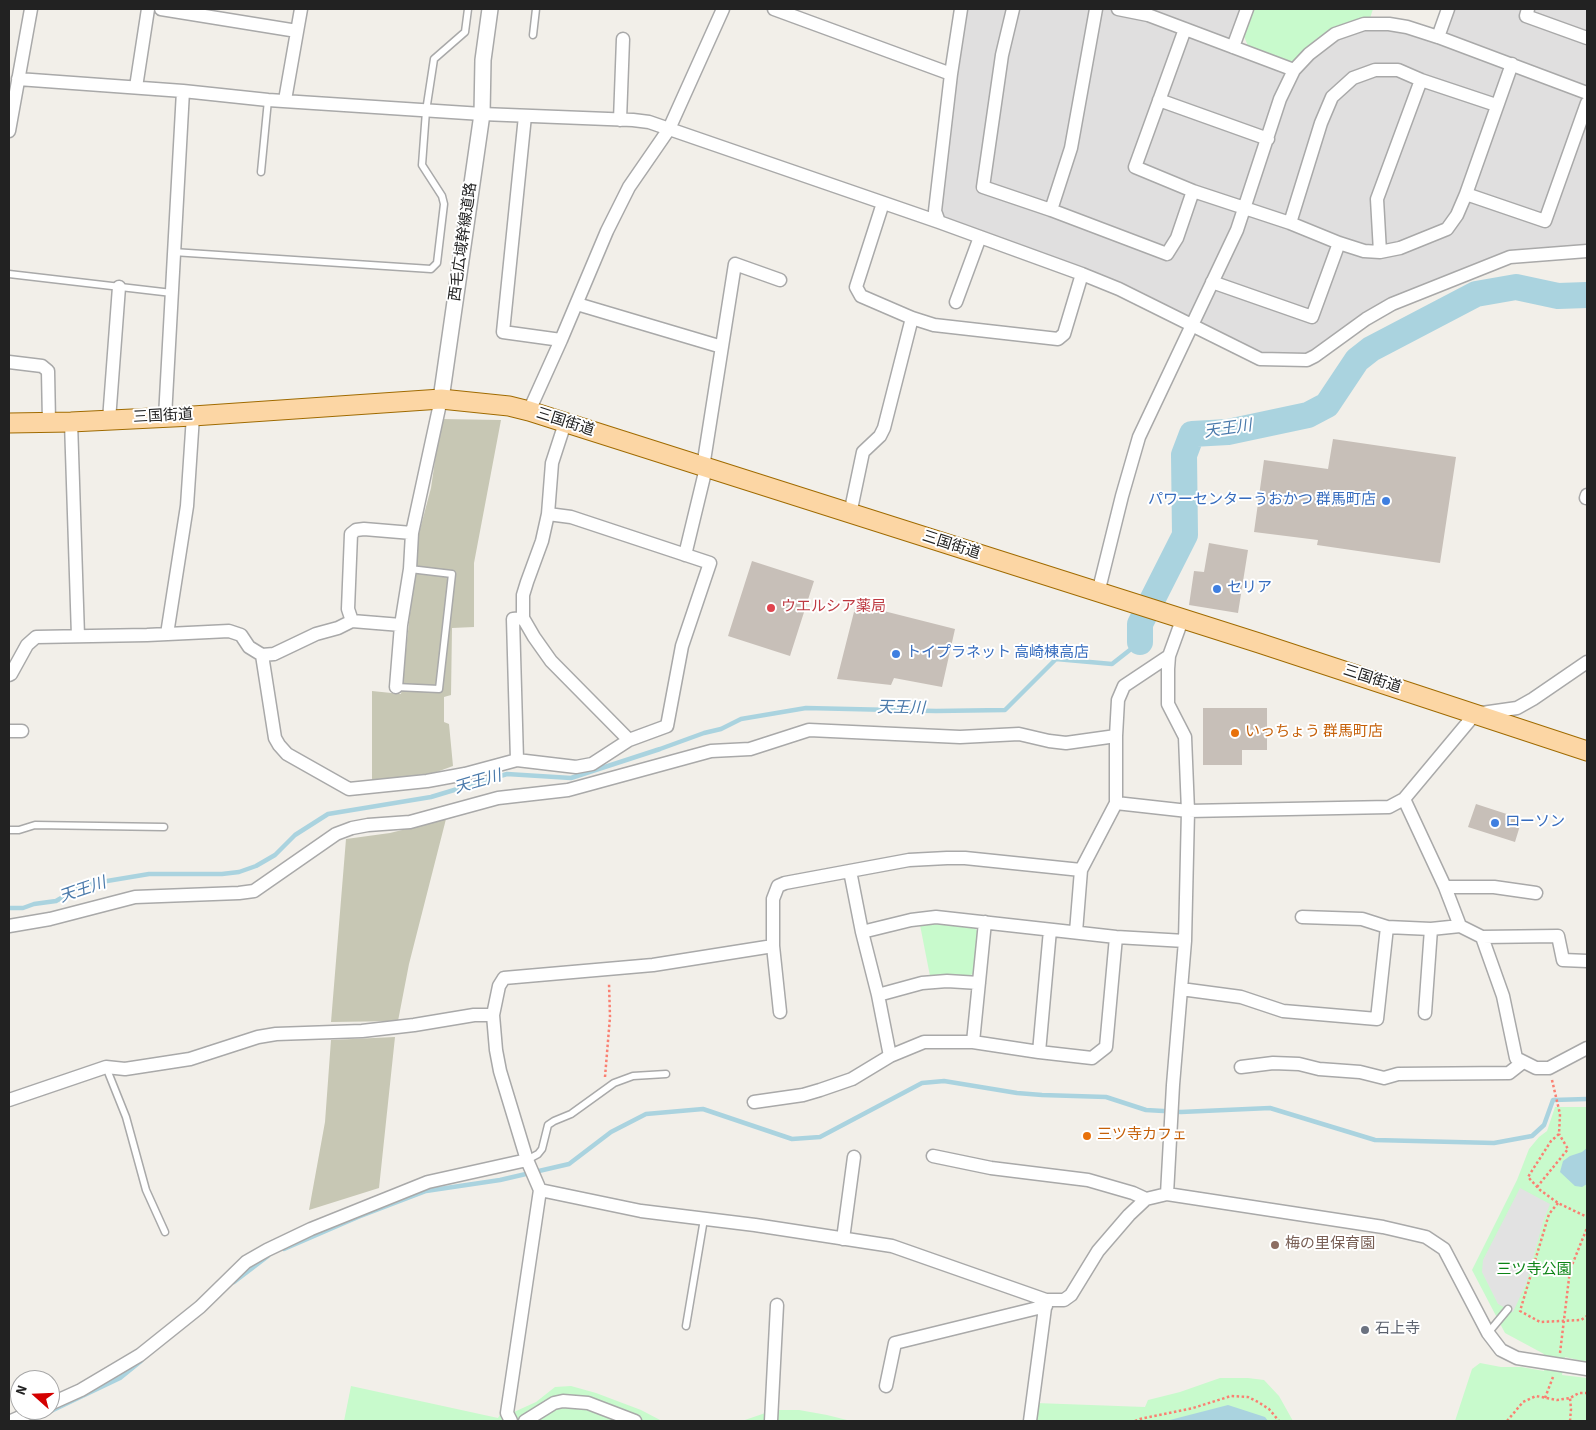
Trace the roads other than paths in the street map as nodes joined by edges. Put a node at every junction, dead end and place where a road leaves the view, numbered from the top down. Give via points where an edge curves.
1 (32, 9) edge
2 (148, 9) edge
3 (161, 9) edge
4 (301, 9) edge
5 (468, 9) edge
6 (490, 9) edge
7 (500, 9) edge
8 (536, 9) edge
9 (723, 9) edge
10 (774, 9) edge
11 (961, 9) edge
12 (1013, 9) edge
13 (1096, 9) edge
14 (1118, 9) edge
15 (1247, 9) edge
16 (1448, 9) edge
17 (1528, 9) edge
18 (1149, 12) edge
19 (1185, 30) junction
20 (297, 31) junction
21 (533, 35) dead end
22 (1438, 37) junction
23 (1587, 38) edge
24 (623, 39) dead end
25 (1233, 48) junction
26 (9, 59) edge
27 (1512, 64) junction
28 (1294, 70) junction
29 (19, 72) junction
30 (951, 74) junction
31 (1421, 80) junction
32 (484, 84) junction
33 (136, 88) junction
34 (184, 91) junction
35 (1587, 93) edge
36 (268, 100) junction
37 (285, 100) junction
38 (1159, 100) junction
39 (1587, 103) edge
40 (1496, 105) junction
41 (426, 110) junction
42 (482, 114) junction
43 (525, 116) junction
44 (620, 120) junction
45 (669, 129) junction
46 (9, 131) edge
47 (1268, 139) junction
48 (261, 172) dead end
49 (1193, 191) junction
50 (1466, 194) junction
51 (883, 203) junction
52 (1246, 208) junction
53 (1051, 210) junction
54 (939, 222) junction
55 (1290, 223) junction
56 (980, 237) junction
57 (1339, 243) junction
58 (1587, 251) edge
59 (174, 252) junction
60 (1380, 252) junction
61 (9, 274) edge
62 (1082, 274) junction
63 (780, 280) dead end
64 (1212, 282) junction
65 (119, 287) junction
66 (172, 293) junction
67 (956, 302) dead end
68 (576, 304) junction
69 (912, 318) junction
70 (1191, 325) junction
71 (561, 340) junction
72 (722, 347) junction
73 (9, 362) edge
74 (441, 400) junction
75 (530, 411) junction
76 (193, 416) junction
77 (165, 417) junction
78 (109, 420) junction
79 (9, 422) edge
80 (48, 422) junction
81 (71, 422) junction
82 (565, 424) junction
83 (704, 467) junction
84 (548, 514) junction
85 (850, 514) junction
86 (412, 533) junction
87 (686, 555) junction
88 (410, 568) junction
89 (1098, 593) junction
90 (524, 618) junction
91 (1182, 620) junction
92 (352, 621) junction
93 (401, 625) junction
94 (167, 634) junction
95 (78, 636) junction
96 (262, 656) junction
97 (1169, 656) junction
98 (1587, 662) edge
99 (9, 675) edge
100 (396, 687) joint
101 (1475, 714) junction
102 (9, 731) edge
103 (22, 731) dead end
104 (1116, 736) junction
105 (629, 740) junction
106 (1587, 751) edge
107 (517, 760) junction
108 (1404, 799) junction
109 (1116, 803) junction
110 (1188, 811) junction
111 (164, 827) dead end
112 (9, 830) edge
113 (1081, 870) junction
114 (850, 872) junction
115 (1445, 888) junction
116 (1536, 893) dead end
117 (1302, 917) dead end
118 (985, 922) junction
119 (9, 926) edge
120 (1460, 926) junction
121 (1387, 927) junction
122 (1431, 929) junction
123 (1050, 930) junction
124 (862, 932) junction
125 (1076, 932) junction
126 (1116, 937) junction
127 (1482, 937) junction
128 (1185, 941) junction
129 (773, 946) junction
130 (1587, 961) edge
131 (979, 983) junction
132 (1182, 989) junction
133 (878, 994) junction
134 (780, 1012) dead end
135 (1426, 1013) dead end
136 (493, 1015) junction
137 (973, 1042) junction
138 (1587, 1048) edge
139 (1039, 1052) junction
140 (890, 1056) junction
141 (1523, 1062) junction
142 (106, 1067) junction
143 (1241, 1067) dead end
144 (666, 1074) dead end
145 (9, 1100) edge
146 (754, 1102) dead end
147 (854, 1156) dead end
148 (933, 1156) dead end
149 (527, 1160) junction
150 (540, 1190) junction
151 (1168, 1194) junction
152 (1146, 1199) junction
153 (704, 1218) junction
154 (165, 1232) dead end
155 (842, 1239) junction
156 (1046, 1303) junction
157 (777, 1305) dead end
158 (1508, 1309) dead end
159 (686, 1326) dead end
160 (1488, 1333) junction
161 (1587, 1369) edge
162 (886, 1386) dead end
163 (60, 1399) edge
164 (511, 1421) edge
165 (524, 1421) edge
166 (635, 1421) edge
167 (771, 1421) edge
168 (1030, 1421) edge

1 - 29 street
2 - 33 street
3 - 20 street
4 - 20 street
5 - 41 lane via 465,32 434,59
6 - 32 street, 西毛広域幹線道路 via 483,60
7 - 32 street, 西毛広域幹線道路
8 - 21 lane
9 - 45 street
10 - 30 street
11 - 30 street
12 - 53 street via 1002,55 983,186
13 - 53 street via 1071,148
14 - 18 street
15 - 25 street
16 - 22 street
17 - 23 street via 1526,16
18 - 19 street
19 - 25 street
19 - 38 street
20 - 37 street
22 - 27 street
22 - 28 street via 1407,27 1364,24 1335,34
24 - 44 street
25 - 28 street
26 - 29 street
27 - 35 street
27 - 40 street
28 - 47 street via 1280,99
29 - 33 street
29 - 46 street
30 - 54 street via 935,211
31 - 40 street
31 - 55 street via 1398,70 1375,70 1353,78 1332,97
31 - 60 street via 1377,199
32 - 42 street, 西毛広域幹線道路
33 - 34 street
34 - 36 street
34 - 59 street
36 - 37 street
36 - 48 lane
37 - 41 street
38 - 47 street
38 - 49 street via 1135,167
39 - 50 street via 1545,221
40 - 50 street
41 - 42 street
41 - 59 lane via 422,165 444,204 437,263 431,269
42 - 43 street
42 - 74 street, 西毛広域幹線道路
43 - 44 street
43 - 71 street via 503,332
44 - 45 street via 649,122
45 - 51 street
45 - 68 street via 629,187
47 - 52 street
49 - 52 street
49 - 53 street via 1177,238 1166,254
50 - 60 street via 1448,229 1400,248
51 - 54 street
51 - 69 street via 856,287 862,296
52 - 55 street
52 - 64 street
54 - 56 street
55 - 57 street
56 - 62 street
56 - 67 street
57 - 60 street
57 - 64 street via 1312,317
58 - 70 street via 1510,257 1392,304 1307,360 1260,359
59 - 66 street
61 - 65 lane
62 - 69 street via 1064,334 1058,339 934,325
62 - 70 street
63 - 72 street via 735,264
64 - 70 street
65 - 66 lane
65 - 78 street
66 - 77 street
68 - 71 street
68 - 72 street
69 - 85 street via 884,428 863,452
70 - 89 street via 1139,437
71 - 75 street
72 - 83 street
73 - 80 street via 42,366 48,371
74 - 75 main road, 三国街道
74 - 76 main road, 三国街道
74 - 86 street
75 - 82 main road, 三国街道
76 - 77 main road, 三国街道
76 - 94 street via 187,506
77 - 78 main road, 三国街道
78 - 81 main road, 三国街道
79 - 80 main road, 三国街道
80 - 81 main road, 三国街道
81 - 95 street
82 - 83 main road, 三国街道
82 - 84 street via 552,463
83 - 85 main road, 三国街道
83 - 87 street
84 - 87 street via 571,517
84 - 90 street via 523,596
85 - 89 main road, 三国街道
86 - 88 street
86 - 92 street via 364,529 351,534 348,609
87 - 105 street via 710,563 682,646 667,726
88 - 93 street
88 - 100 lane via 452,574 439,689
89 - 91 main road, 三国街道
90 - 105 street via 551,661
90 - 107 street via 513,619
91 - 97 street
91 - 101 main road, 三国街道
92 - 93 street
92 - 96 street
93 - 100 street
94 - 95 street
94 - 96 street via 229,631 242,635 249,647
95 - 99 street via 36,637 27,645
96 - 107 street via 275,738 279,745 287,754 350,789 427,781
97 - 104 street via 1124,686 1118,700
97 - 110 street via 1168,704 1185,737
98 - 101 street via 1517,708
101 - 106 main road, 三国街道
101 - 108 street
102 - 103 street
104 - 109 street
104 - 119 street via 1066,743 1020,734 960,737 809,730 750,749 711,752 568,790 498,798 410,822 352,828 336,834 254,890 135,897
105 - 107 street via 592,764 576,767
108 - 110 street via 1389,807
108 - 115 street
109 - 110 street
109 - 113 street
110 - 128 street
111 - 112 lane via 35,825
113 - 114 street via 947,858 908,860
113 - 125 street
114 - 124 street
114 - 129 street via 778,886 773,899
115 - 116 street via 1494,887
115 - 120 street
117 - 121 street via 1362,919
118 - 123 street
118 - 124 street via 926,918
118 - 131 street
120 - 122 street
120 - 127 street
121 - 122 street
121 - 132 street via 1377,1019 1283,1011 1240,997
122 - 135 street
123 - 125 street
123 - 139 street
124 - 133 street
125 - 126 street
126 - 128 street
126 - 139 street via 1106,1047 1092,1058
127 - 130 street via 1558,936 1563,960
127 - 141 street via 1504,996 1516,1058
128 - 132 street
129 - 134 street
129 - 136 street via 653,965 504,978 499,986
131 - 133 street via 930,982
131 - 137 street
132 - 151 street
133 - 140 street
136 - 142 street via 362,1031 276,1034 190,1059 125,1069
136 - 149 street via 500,1071
137 - 139 street
137 - 140 street via 924,1042
138 - 141 street via 1549,1068 1536,1068
140 - 146 street via 852,1079 820,1090
141 - 143 street via 1509,1073 1398,1074 1384,1078 1299,1064
142 - 145 street
142 - 154 lane via 126,1117 146,1190
144 - 149 lane via 633,1076 614,1083 571,1114 548,1125 542,1149
147 - 155 street
148 - 152 street via 991,1168 1088,1180
149 - 150 street
149 - 163 street via 428,1182 267,1250 246,1262 200,1307 140,1355
150 - 153 street via 641,1211
150 - 164 street via 507,1413
151 - 152 street
151 - 160 street via 1426,1236 1444,1248
152 - 156 street via 1098,1252 1071,1295 1064,1300
153 - 155 street
153 - 159 lane
155 - 156 street via 892,1246
156 - 162 street via 895,1343
156 - 168 street
157 - 167 street
158 - 160 lane
160 - 161 street via 1500,1350 1517,1358
165 - 166 street via 563,1401 588,1403

